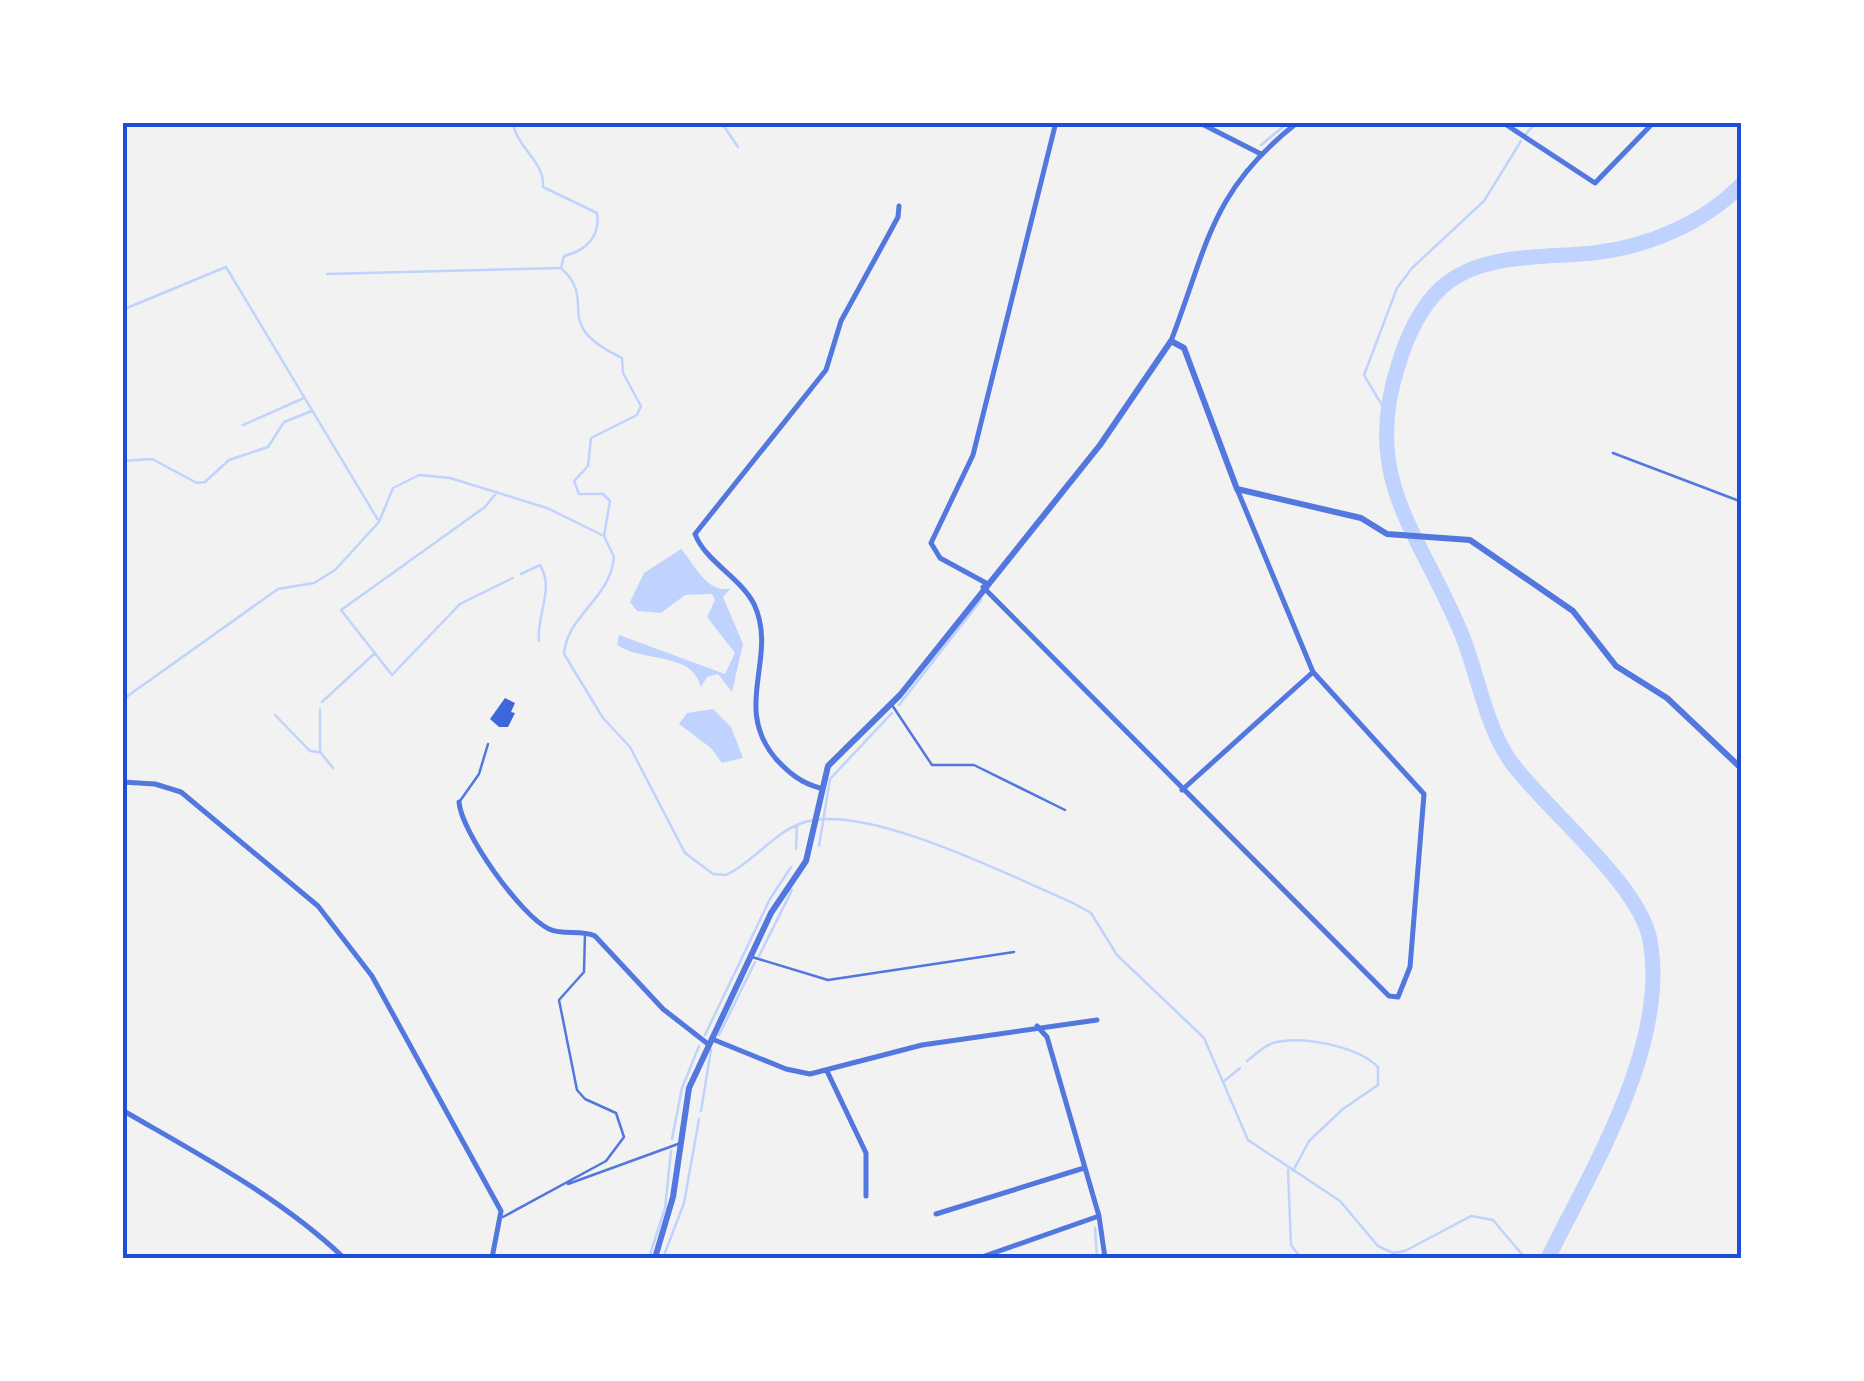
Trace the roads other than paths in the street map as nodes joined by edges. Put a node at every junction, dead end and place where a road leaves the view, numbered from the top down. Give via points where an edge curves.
1 (1056, 122) edge
2 (1198, 122) edge
3 (1298, 122) edge
4 (1502, 122) edge
5 (1654, 122) edge
6 (1261, 154) junction
7 (899, 206) dead end
8 (1171, 342) junction
9 (1613, 453) dead end
10 (1237, 489) junction
11 (1742, 502) edge
12 (984, 585) junction
13 (1313, 672) junction
14 (892, 704) junction
15 (488, 744) dead end
16 (1742, 769) edge
17 (122, 782) edge
18 (820, 788) junction
19 (1182, 790) junction
20 (459, 802) joint
21 (1065, 810) dead end
22 (585, 932) junction
23 (1014, 952) dead end
24 (751, 956) junction
25 (1097, 1020) dead end
26 (1037, 1026) junction
27 (709, 1041) junction
28 (827, 1071) junction
29 (122, 1110) edge
30 (679, 1144) junction
31 (1084, 1168) junction
32 (563, 1185) junction
33 (866, 1196) dead end
34 (936, 1214) dead end
35 (1100, 1216) junction
36 (503, 1218) junction
37 (344, 1258) edge
38 (492, 1258) edge
39 (655, 1258) edge
40 (979, 1258) edge
41 (1105, 1258) edge

1 - 12 street via 974,455 931,544 940,558
2 - 6 street
3 - 6 street
4 - 5 street via 1595,183
6 - 8 street via 1207,233
7 - 18 street via 841,321 826,370 695,534 758,616 762,640 754,705 762,740 792,775
8 - 10 street via 1184,348
8 - 12 street via 1100,445
9 - 11 lane
10 - 13 street
10 - 16 street via 1361,518 1394,536 1462,537 1573,611 1616,666 1668,698
12 - 14 street
12 - 19 street
13 - 19 street
13 - 19 street via 1424,794 1410,967 1401,995 1389,996
14 - 18 street via 844,747
14 - 21 lane via 932,765 974,764
15 - 20 lane via 479,774
17 - 36 street via 182,792 326,913 372,976
18 - 24 street via 810,850
20 - 22 street via 483,854 538,922 556,932
22 - 27 street via 670,1016
22 - 32 lane via 586,967 559,1000 573,1076 585,1099 616,1113 624,1136 606,1161
23 - 24 lane via 828,980
24 - 27 street
25 - 26 street
26 - 28 street
26 - 31 street via 1047,1037
27 - 28 street via 796,1072
27 - 30 street via 689,1088
28 - 33 street via 867,1158
29 - 37 street via 230,1174
30 - 32 lane
30 - 39 street via 673,1197
31 - 34 street
31 - 35 street
32 - 36 lane
35 - 40 street
35 - 41 street
36 - 38 street

